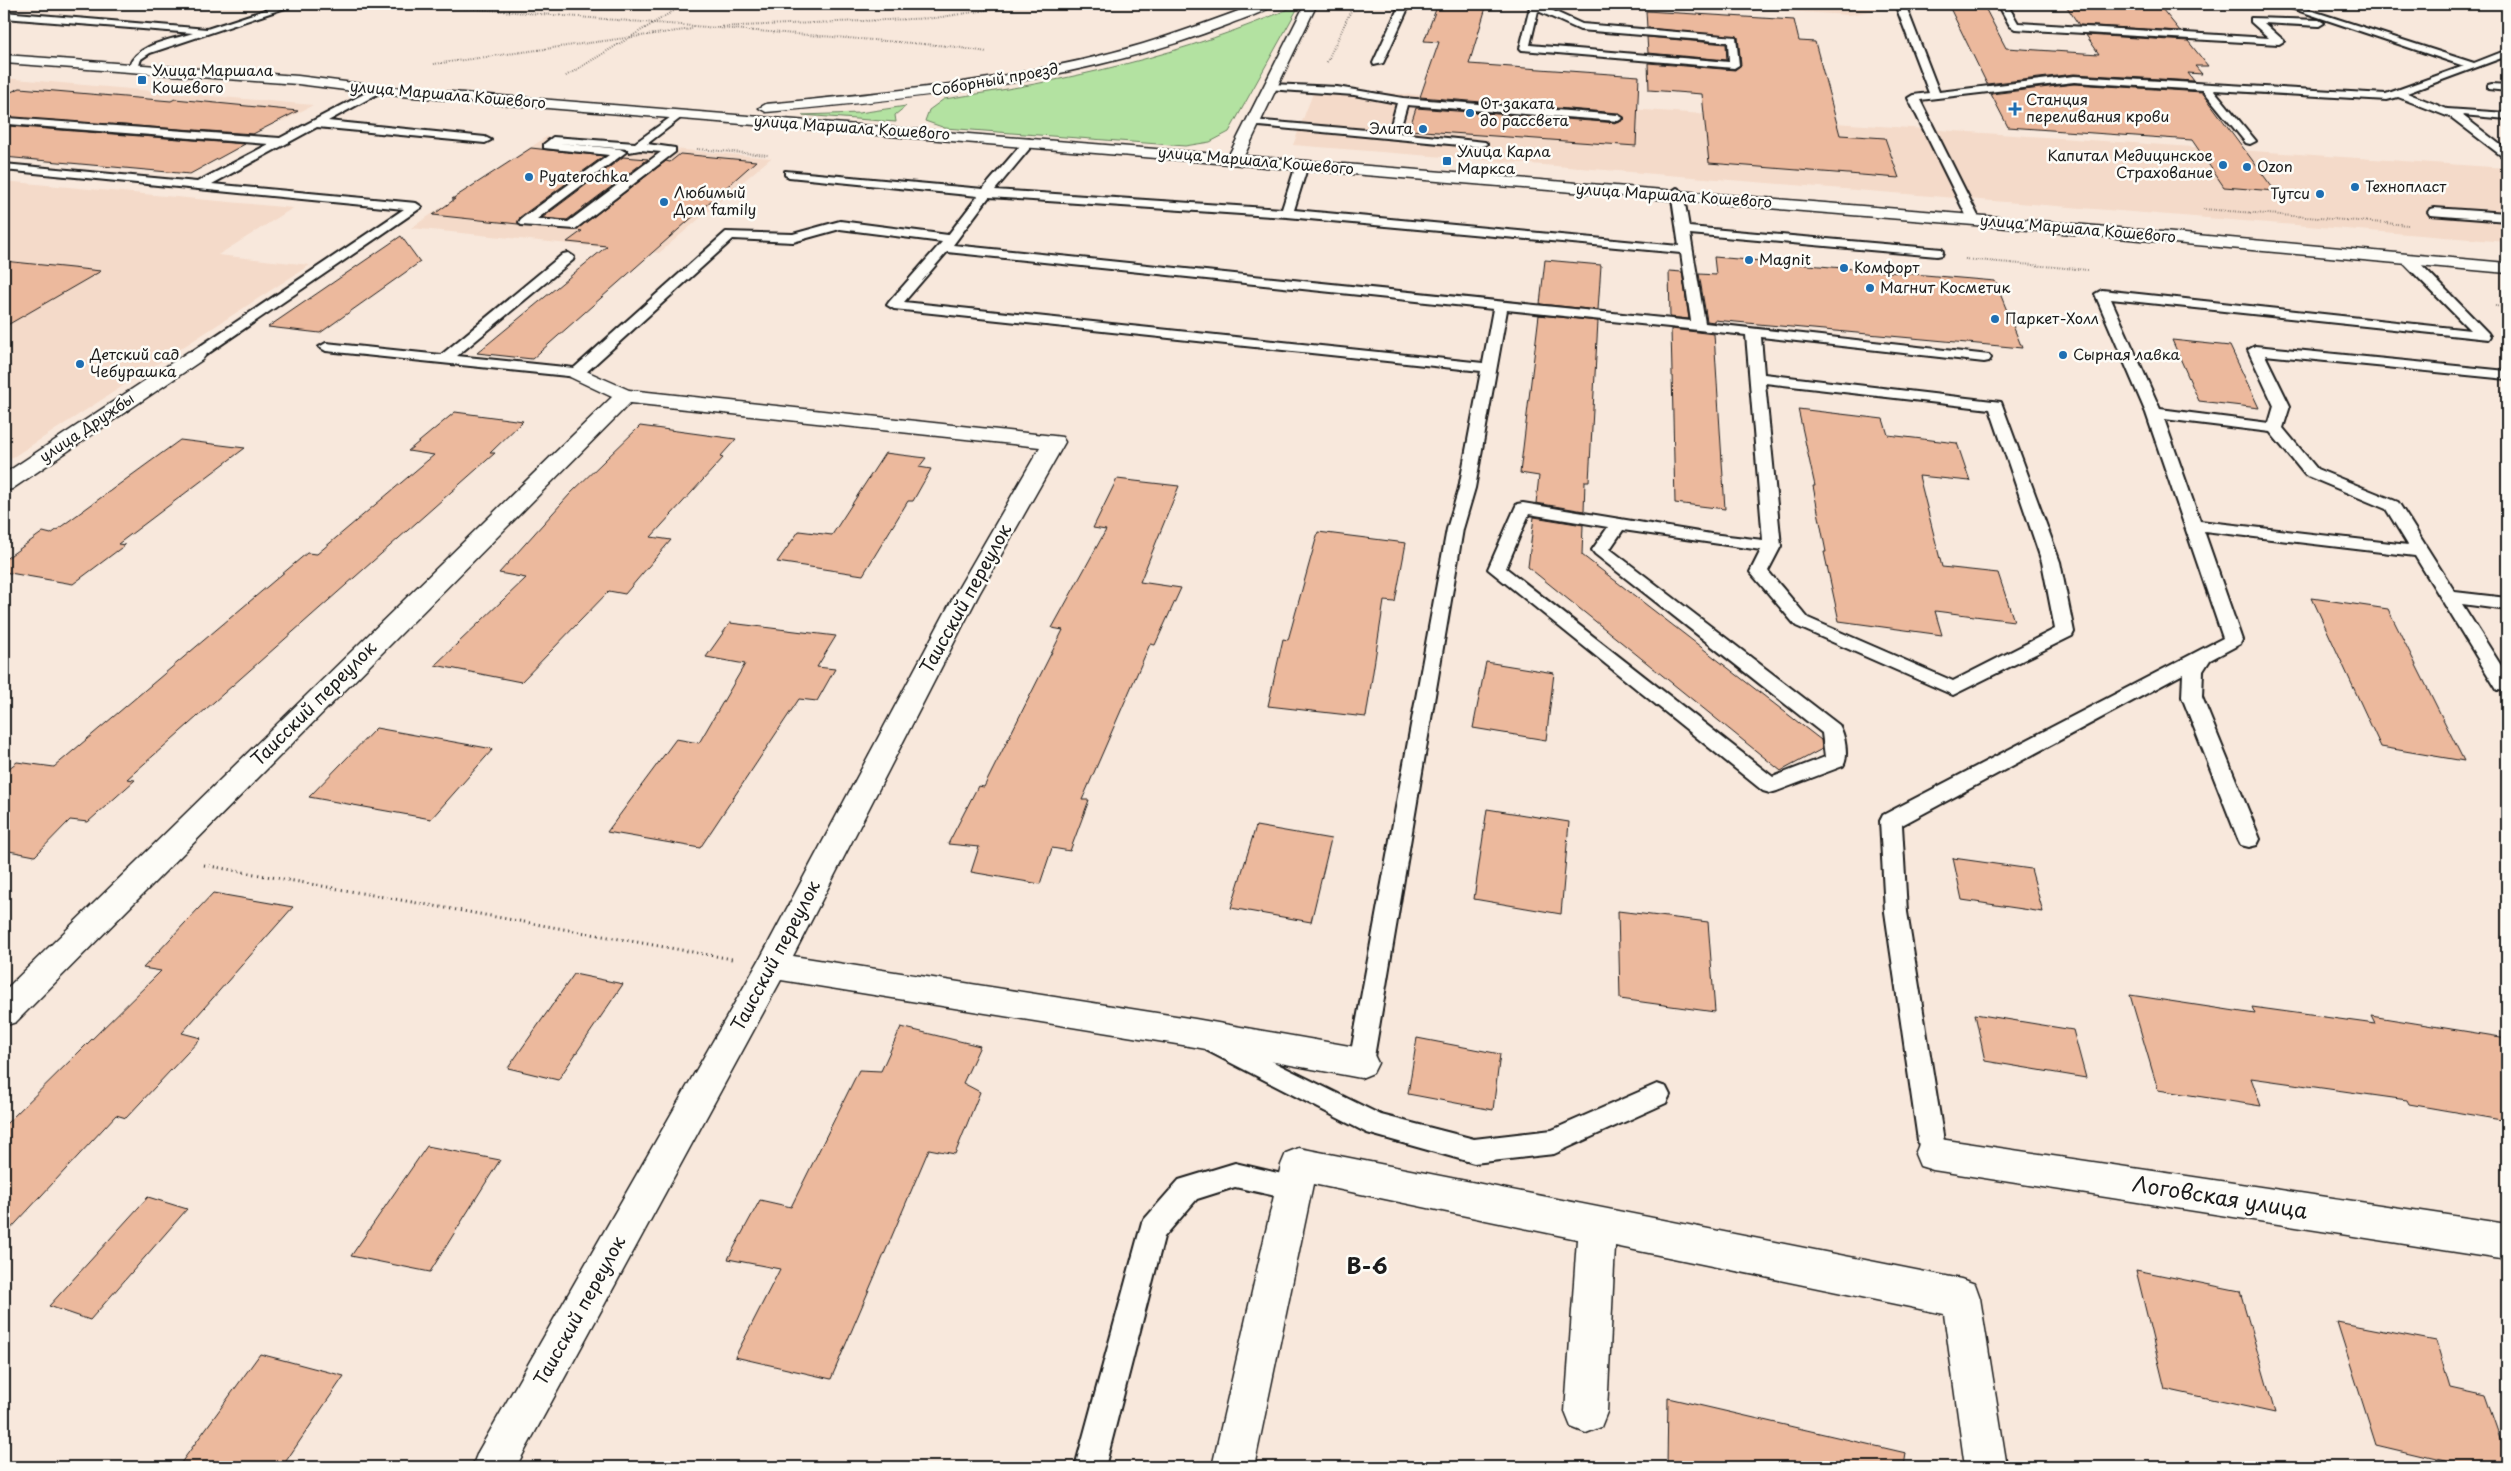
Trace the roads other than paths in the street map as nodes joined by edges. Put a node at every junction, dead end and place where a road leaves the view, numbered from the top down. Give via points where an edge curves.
1 (292, 4) edge
2 (1268, 4) edge
3 (1311, 4) edge
4 (1316, 4) edge
5 (1405, 4) edge
6 (1900, 4) edge
7 (2002, 4) edge
8 (2283, 4) edge
9 (1532, 5) edge
10 (4, 15) edge
11 (2346, 24) junction
12 (206, 31) junction
13 (2507, 53) edge
14 (4, 57) edge
15 (1378, 63) dead end
16 (134, 66) junction
17 (2474, 66) junction
18 (1274, 87) junction
19 (2206, 87) junction
20 (2492, 87) dead end
21 (2507, 88) edge
22 (377, 90) junction
23 (941, 90) junction
24 (1935, 94) junction
25 (2400, 94) junction
26 (1403, 101) junction
27 (921, 105) dead end
28 (2443, 111) junction
29 (711, 112) junction
30 (684, 115) junction
31 (2507, 116) edge
32 (1618, 118) dead end
33 (8, 121) dead end
34 (314, 124) junction
35 (1256, 124) junction
36 (912, 126) junction
37 (1392, 136) junction
38 (2486, 139) junction
39 (484, 140) dead end
40 (2507, 140) edge
41 (281, 141) junction
42 (2250, 141) dead end
43 (1029, 142) junction
44 (1481, 144) dead end
45 (628, 151) junction
46 (2507, 155) edge
47 (1239, 158) junction
48 (1302, 165) junction
49 (4, 168) edge
50 (789, 173) dead end
51 (199, 186) junction
52 (987, 193) junction
53 (1677, 194) junction
54 (2477, 207) dead end
55 (2434, 212) dead end
56 (1287, 213) junction
57 (1972, 216) junction
58 (2487, 216) junction
59 (2504, 222) edge
60 (1683, 230) junction
61 (948, 244) junction
62 (1686, 250) junction
63 (1937, 252) dead end
64 (568, 257) dead end
65 (2408, 259) junction
66 (2507, 264) edge
67 (2507, 268) edge
68 (1502, 306) junction
69 (1699, 326) junction
70 (1753, 332) junction
71 (326, 347) dead end
72 (195, 356) joint
73 (1984, 358) dead end
74 (446, 359) junction
75 (1490, 368) junction
76 (577, 373) junction
77 (2507, 375) edge
78 (1758, 378) junction
79 (625, 396) junction
80 (2154, 413) junction
81 (2275, 428) junction
82 (4, 484) edge
83 (1618, 524) dead end
84 (2193, 525) junction
85 (1772, 546) junction
86 (2422, 552) junction
87 (2450, 597) junction
88 (2507, 604) edge
89 (2203, 656) junction
90 (2507, 685) edge
91 (2249, 838) dead end
92 (772, 966) junction
93 (4, 1012) edge
94 (1195, 1033) junction
95 (1361, 1062) joint
96 (1658, 1095) dead end
97 (1933, 1154) joint
98 (1294, 1188) junction
99 (1597, 1225) junction
100 (2507, 1242) edge
101 (1586, 1412) dead end
102 (492, 1467) edge
103 (1090, 1467) edge
104 (1233, 1467) edge
105 (1986, 1467) edge

1 - 12 lane
2 - 23 street, Соборный проезд via 1223,23 1127,54
3 - 18 street
4 - 18 street
5 - 15 lane
6 - 24 lane
7 - 11 lane via 2015,26 2278,41 2254,20
8 - 11 lane
9 - 9 lane via 1526,48 1734,65 1733,39 1580,27
10 - 12 lane
11 - 17 lane
12 - 16 lane via 147,51 137,58
13 - 17 lane
14 - 16 street
14 - 22 street, улица Маршала Кошевого via 298,80
16 - 29 street
17 - 25 lane
18 - 26 lane via 1315,88
18 - 35 street
19 - 24 lane via 2074,79
19 - 25 lane via 2361,97
19 - 42 lane
20 - 21 lane
22 - 30 street, улица Маршала Кошевого
22 - 34 lane
23 - 27 street
23 - 29 street, Соборный проезд via 853,101
24 - 57 lane via 1912,98
25 - 28 lane
26 - 32 lane
26 - 37 lane
28 - 31 lane
28 - 38 lane via 2456,116
29 - 30 street
29 - 36 street
30 - 36 street, улица Маршала Кошевого
30 - 45 lane
33 - 41 lane
34 - 39 lane
34 - 41 lane
35 - 37 lane
35 - 47 street
36 - 43 street, улица Маршала Кошевого
36 - 47 street
37 - 44 lane
38 - 40 lane
38 - 46 lane
41 - 51 lane
43 - 47 street, улица Маршала Кошевого
43 - 52 lane
45 - 45 lane via 548,146 557,139
45 - 45 lane via 671,150 571,226 525,222
47 - 48 street, улица Маршала Кошевого
47 - 53 street
48 - 53 street, улица Маршала Кошевого
48 - 56 lane
49 - 51 lane
50 - 52 lane
51 - 72 lane via 416,207
52 - 56 lane
52 - 61 lane
53 - 57 street
53 - 60 lane
53 - 65 street, улица Маршала Кошевого
54 - 58 lane
55 - 58 lane
56 - 62 lane
57 - 66 street
58 - 59 lane
60 - 62 lane
60 - 63 lane
61 - 68 lane
61 - 75 lane via 894,305
61 - 76 lane via 840,225 793,238 730,235
62 - 69 lane
64 - 74 lane
65 - 67 street, улица Маршала Кошевого
65 - 80 lane via 2483,336 2102,294
68 - 69 lane
68 - 75 lane
69 - 70 lane
70 - 73 lane
70 - 78 lane
71 - 74 lane
72 - 82 street, улица Дружбы
74 - 76 lane
75 - 95 lane via 1467,488 1455,528
76 - 79 street
77 - 81 lane via 2255,350 2282,406
78 - 85 lane
78 - 85 lane via 1996,405 2051,562 2065,632 1954,689 1802,622 1759,572
79 - 92 street, Таисский переулок via 1054,442 967,594
79 - 93 street, Таисский переулок
80 - 81 lane
80 - 84 lane
81 - 86 lane via 2311,472 2392,506
83 - 85 lane via 1601,550 1832,730 1836,761 1770,786 1497,569 1522,508
84 - 86 lane
84 - 89 lane via 2233,640
86 - 87 lane
87 - 88 lane
87 - 90 lane via 2504,685
89 - 91 lane via 2193,671 2192,697
89 - 97 lane via 1891,821 1896,912
92 - 94 street
92 - 102 street, Таисский переулок
94 - 95 street
94 - 96 lane via 1376,1125 1474,1151 1554,1142
97 - 100 street, Логовская улица
98 - 99 street via 1299,1166
98 - 103 lane via 1235,1175 1188,1190 1152,1231
98 - 104 street
99 - 101 street
99 - 105 street via 1960,1298

